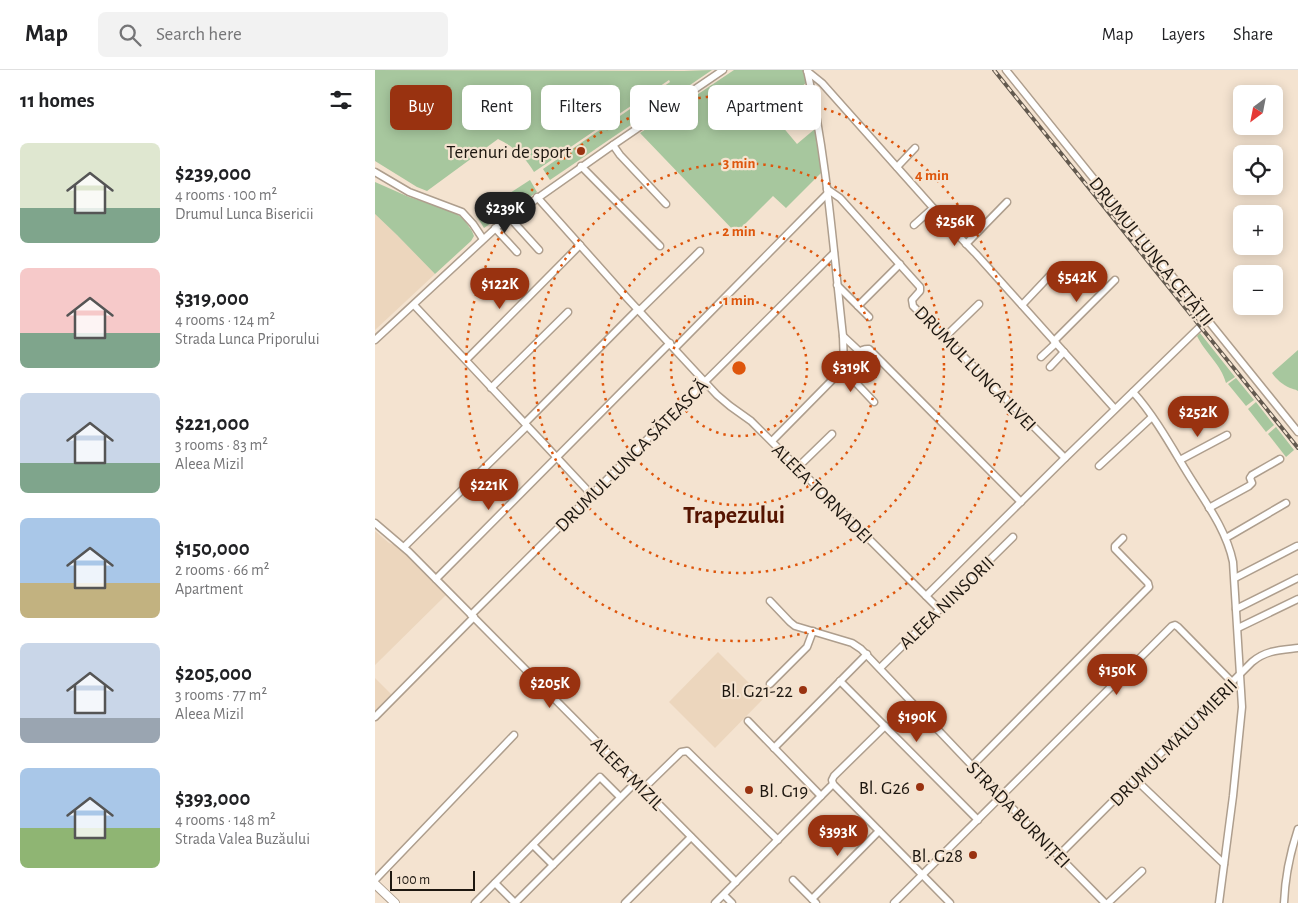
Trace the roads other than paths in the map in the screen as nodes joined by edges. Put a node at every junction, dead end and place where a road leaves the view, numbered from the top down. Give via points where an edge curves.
1 (723, 70) edge
2 (1005, 70) edge
3 (807, 71) edge
4 (613, 145) junction
5 (915, 148) dead end
6 (581, 166) junction
7 (897, 167) junction
8 (375, 172) edge
9 (827, 192) junction
10 (537, 197) junction
11 (1007, 202) dead end
12 (666, 204) dead end
13 (933, 208) junction
14 (509, 217) junction
15 (914, 225) dead end
16 (495, 228) junction
17 (483, 239) junction
18 (966, 244) junction
19 (580, 245) junction
20 (660, 246) dead end
21 (539, 250) dead end
22 (700, 251) dead end
23 (517, 252) dead end
24 (834, 253) junction
25 (900, 264) junction
26 (1056, 269) dead end
27 (1115, 280) dead end
28 (837, 285) junction
29 (979, 304) dead end
30 (414, 305) junction
31 (1021, 305) junction
32 (858, 306) junction
33 (639, 310) junction
34 (567, 312) dead end
35 (869, 317) dead end
36 (1207, 320) junction
37 (843, 336) junction
38 (376, 338) edge
39 (944, 338) junction
40 (1055, 342) junction
41 (673, 346) junction
42 (859, 351) junction
43 (1064, 352) junction
44 (1041, 357) dead end
45 (466, 360) junction
46 (1050, 367) dead end
47 (843, 368) junction
48 (705, 381) junction
49 (491, 388) junction
50 (1133, 392) junction
51 (875, 402) dead end
52 (1115, 409) junction
53 (1152, 417) junction
54 (526, 425) junction
55 (1298, 432) edge
56 (832, 434) dead end
57 (1227, 435) dead end
58 (772, 441) junction
59 (557, 458) junction
60 (1065, 458) junction
61 (1280, 459) dead end
62 (1180, 460) junction
63 (1099, 466) dead end
64 (798, 467) junction
65 (591, 494) junction
66 (1021, 502) junction
67 (1287, 503) dead end
68 (1209, 508) junction
69 (375, 523) edge
70 (1013, 537) dead end
71 (1123, 538) dead end
72 (1226, 538) junction
73 (1297, 546) edge
74 (404, 547) junction
75 (1235, 578) junction
76 (1298, 578) edge
77 (436, 579) junction
78 (926, 596) junction
79 (1298, 599) edge
80 (770, 601) dead end
81 (939, 609) junction
82 (1237, 609) junction
83 (472, 616) junction
84 (1237, 628) junction
85 (813, 632) junction
86 (1298, 648) edge
87 (867, 654) junction
88 (880, 668) junction
89 (1240, 674) junction
90 (840, 681) junction
91 (1232, 682) junction
92 (770, 684) dead end
93 (375, 717) edge
94 (748, 721) dead end
95 (885, 726) junction
96 (514, 736) dead end
97 (774, 748) junction
98 (972, 766) junction
99 (1135, 779) junction
100 (637, 781) junction
101 (833, 784) junction
102 (644, 788) junction
103 (821, 796) junction
104 (1002, 797) junction
105 (620, 798) junction
106 (978, 820) junction
107 (1298, 829) edge
108 (879, 831) junction
109 (691, 837) junction
110 (778, 840) junction
111 (533, 845) junction
112 (1058, 856) junction
113 (1224, 864) junction
114 (553, 866) junction
115 (1142, 871) dead end
116 (923, 875) junction
117 (793, 880) dead end
118 (375, 882) edge
119 (736, 882) junction
120 (495, 883) junction
121 (724, 895) junction
122 (814, 901) edge
123 (395, 903) edge
124 (475, 903) edge
125 (515, 903) edge
126 (625, 903) edge
127 (715, 903) edge
128 (732, 903) edge
129 (894, 903) edge
130 (950, 903) edge
131 (1107, 903) edge
132 (1219, 903) edge
133 (1284, 903) edge

1 - 4 street
2 - 36 street, DRUMUL LUNCA CETĂȚII
3 - 7 street via 822,83
3 - 9 street
4 - 6 street
4 - 12 street
5 - 7 street
6 - 10 street
6 - 20 street
7 - 13 street
8 - 17 street via 409,192 462,212
9 - 24 street
9 - 25 street, DRUMUL LUNCA ILVEI via 840,198
9 - 41 street
10 - 14 street
10 - 19 street, ALEEA TORNADEI
11 - 18 street
13 - 15 street
13 - 18 street
14 - 16 street
14 - 21 street
16 - 17 street
16 - 23 street
17 - 30 street
18 - 31 street
19 - 33 street, ALEEA TORNADEI
19 - 45 street
22 - 33 street
24 - 28 street
24 - 48 street, DRUMUL LUNCA SĂTEASCĂ
25 - 32 street
25 - 39 street, DRUMUL LUNCA ILVEI via 921,288 912,300 913,306
26 - 31 street
27 - 40 street
28 - 32 street
28 - 37 street
29 - 39 street
30 - 38 street
30 - 45 street
31 - 40 street
32 - 35 street
33 - 41 street, ALEEA TORNADEI
33 - 54 street
34 - 49 street
36 - 50 street
36 - 55 street, DRUMUL LUNCA CETĂȚII
37 - 42 street
37 - 47 street
39 - 60 street, DRUMUL LUNCA ILVEI
40 - 43 street
40 - 44 street
41 - 48 street, ALEEA TORNADEI
41 - 59 street
42 - 47 street
42 - 66 street via 869,349
43 - 46 street
43 - 52 street
45 - 49 street
47 - 51 street
47 - 58 street
48 - 58 street, ALEEA TORNADEI
48 - 65 street, DRUMUL LUNCA SĂTEASCĂ
49 - 54 street
50 - 52 street
50 - 53 street
52 - 60 street
53 - 62 street
53 - 63 street
54 - 59 street
54 - 74 street
56 - 64 street
57 - 62 street
58 - 64 street, ALEEA TORNADEI
59 - 65 street
59 - 77 street
60 - 66 street
61 - 68 street via 1251,475 1252,484
62 - 68 street
64 - 78 street, ALEEA TORNADEI
65 - 83 street, DRUMUL LUNCA SĂTEASCĂ
66 - 78 street
67 - 72 street
68 - 72 street
69 - 74 street, ALEEA MIZIL
70 - 81 street, ALEEA NINSORII
71 - 98 street via 1115,549 1149,583 1149,587
72 - 75 street
73 - 75 street
74 - 77 street, ALEEA MIZIL
75 - 82 street
76 - 82 street
77 - 83 street, ALEEA MIZIL
78 - 81 street, ALEEA TORNADEI
79 - 84 street
80 - 85 street, STRADA BURNIȚEI via 792,624
81 - 88 street, ALEEA NINSORII
82 - 84 street
83 - 93 street, DRUMUL LUNCA SĂTEASCĂ
83 - 100 street, ALEEA MIZIL
84 - 89 street
85 - 87 street, STRADA BURNIȚEI via 851,643
85 - 92 street via 807,647
86 - 89 street, DRUMUL MALU MIERII via 1262,654
87 - 88 street, STRADA BURNIȚEI
87 - 90 street
88 - 98 street, STRADA BURNIȚEI
89 - 91 street, DRUMUL MALU MIERII
89 - 113 street via 1242,714
90 - 95 street
90 - 97 street
91 - 99 street, DRUMUL MALU MIERII
91 - 104 street via 1178,627 1172,626
94 - 97 street
95 - 101 street via 834,776
95 - 106 street
96 - 118 street
97 - 103 street
98 - 104 street, STRADA BURNIȚEI
99 - 112 street, DRUMUL MALU MIERII
99 - 113 street
100 - 102 street, ALEEA MIZIL
100 - 105 street
101 - 103 street
101 - 108 street
102 - 109 street, ALEEA MIZIL
102 - 110 street via 681,752 687,751
103 - 110 street
104 - 106 street
104 - 112 street, STRADA BURNIȚEI
105 - 111 street via 600,777
105 - 114 street
106 - 116 street
107 - 133 street via 1291,849
108 - 116 street
108 - 122 street
109 - 119 street, ALEEA MIZIL
109 - 126 street
110 - 119 street
111 - 114 street
111 - 120 street
112 - 131 street, STRADA BURNIȚEI
113 - 132 street
114 - 125 street
115 - 131 street
116 - 129 street
116 - 130 street
117 - 122 street
118 - 123 main road
119 - 121 street
120 - 124 street
120 - 125 street
121 - 127 street
121 - 128 street

